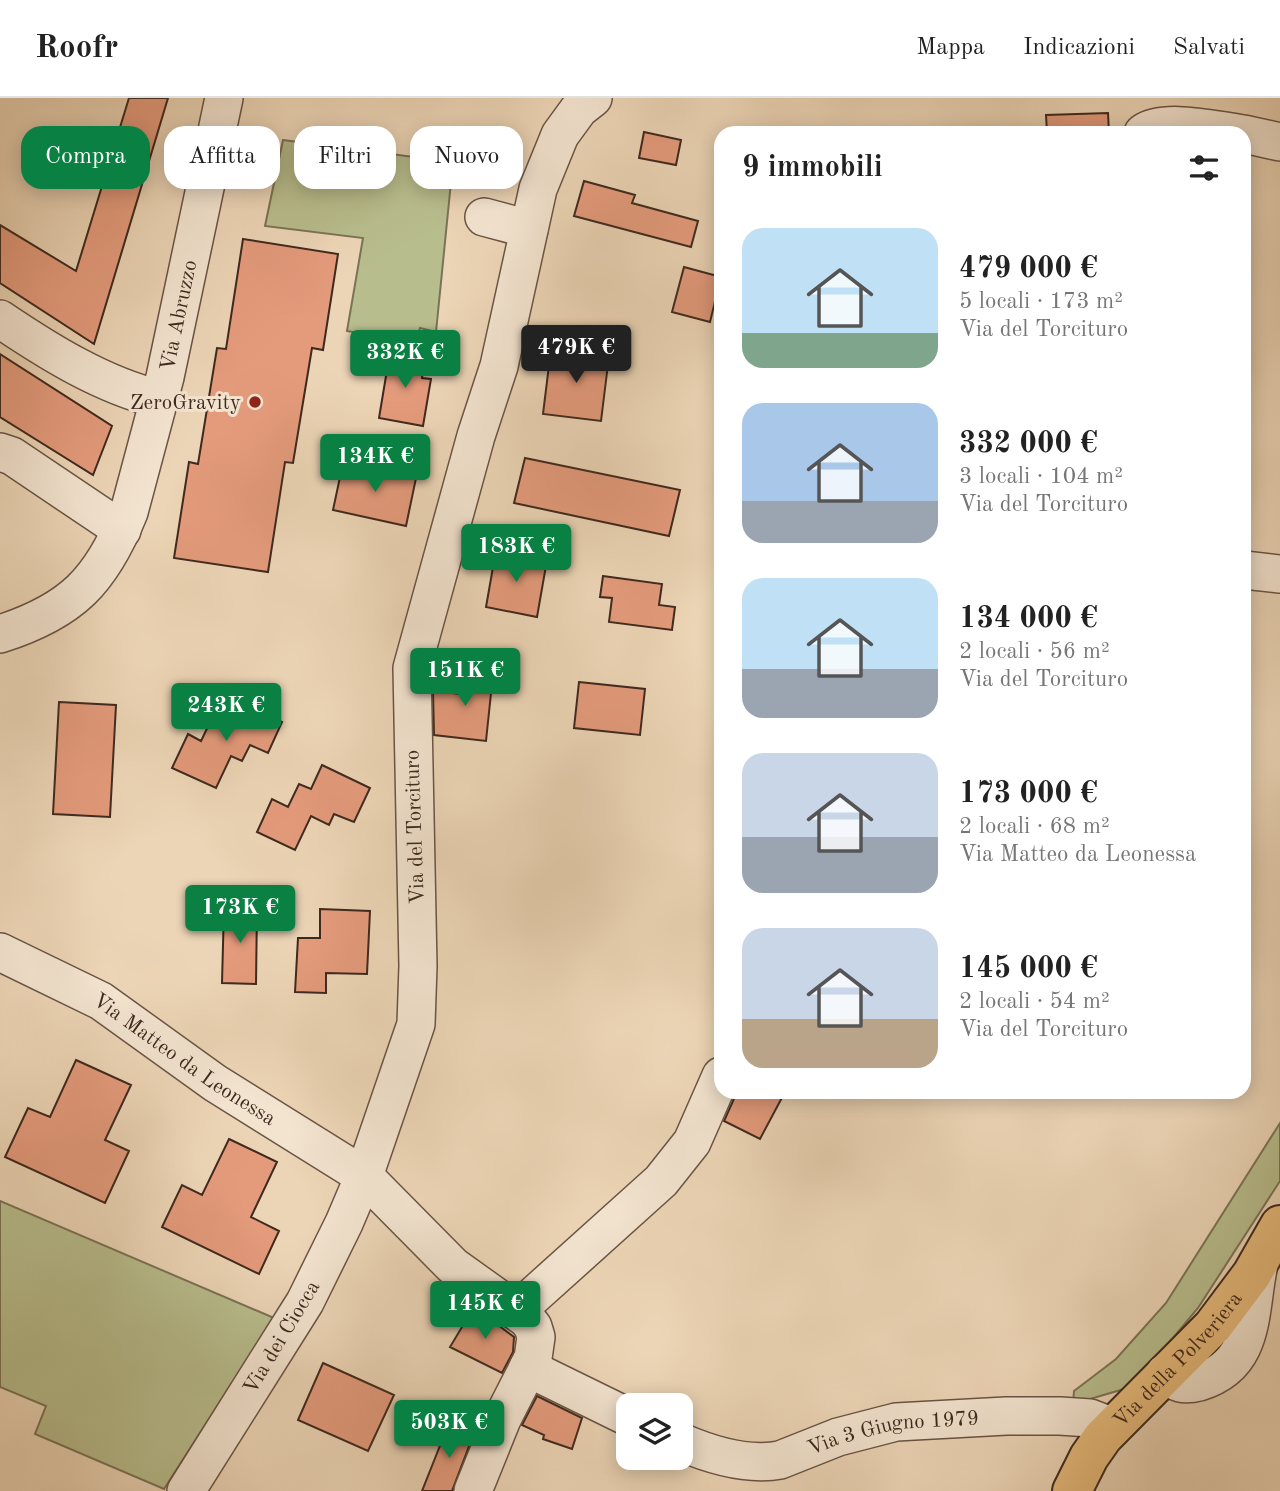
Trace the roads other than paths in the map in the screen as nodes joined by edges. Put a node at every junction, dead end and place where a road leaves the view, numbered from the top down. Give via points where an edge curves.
1 (224, 98) edge
2 (593, 98) edge
3 (1251, 136) edge
4 (1280, 142) edge
5 (484, 217) dead end
6 (529, 229) junction
7 (0, 320) edge
8 (159, 399) junction
9 (0, 452) edge
10 (122, 530) junction
11 (1251, 571) edge
12 (1280, 574) edge
13 (0, 634) edge
14 (0, 952) edge
15 (714, 1092) edge
16 (364, 1176) junction
17 (1280, 1225) edge
18 (519, 1312) junction
19 (528, 1368) junction
20 (616, 1411) edge
21 (1111, 1429) junction
22 (693, 1446) edge
23 (186, 1491) edge
24 (473, 1491) edge
25 (1072, 1491) edge

1 - 8 street, Via Abruzzo
2 - 6 street, Via del Torcituro via 569,120 552,151
3 - 4 street
5 - 6 street
6 - 16 street, Via del Torcituro via 499,366 412,667 416,1024
7 - 8 street via 109,383
8 - 10 street, Via Abruzzo
9 - 10 street
10 - 13 street, Via Abruzzo via 100,571 70,601
11 - 12 street
14 - 16 street, Via Matteo da Leonessa via 101,1000 223,1089
15 - 18 street via 692,1142 667,1173
16 - 18 street via 453,1266
16 - 23 street, Via dei Ciocca via 299,1312
17 - 21 main road, Via della Polveriera via 1233,1302
18 - 19 street via 536,1337
19 - 20 street
19 - 24 street
21 - 22 street, Via 3 Giugno 1979 via 1090,1418 1060,1416 896,1422 770,1462 721,1456
21 - 25 main road, Via della Polveriera via 1089,1457

